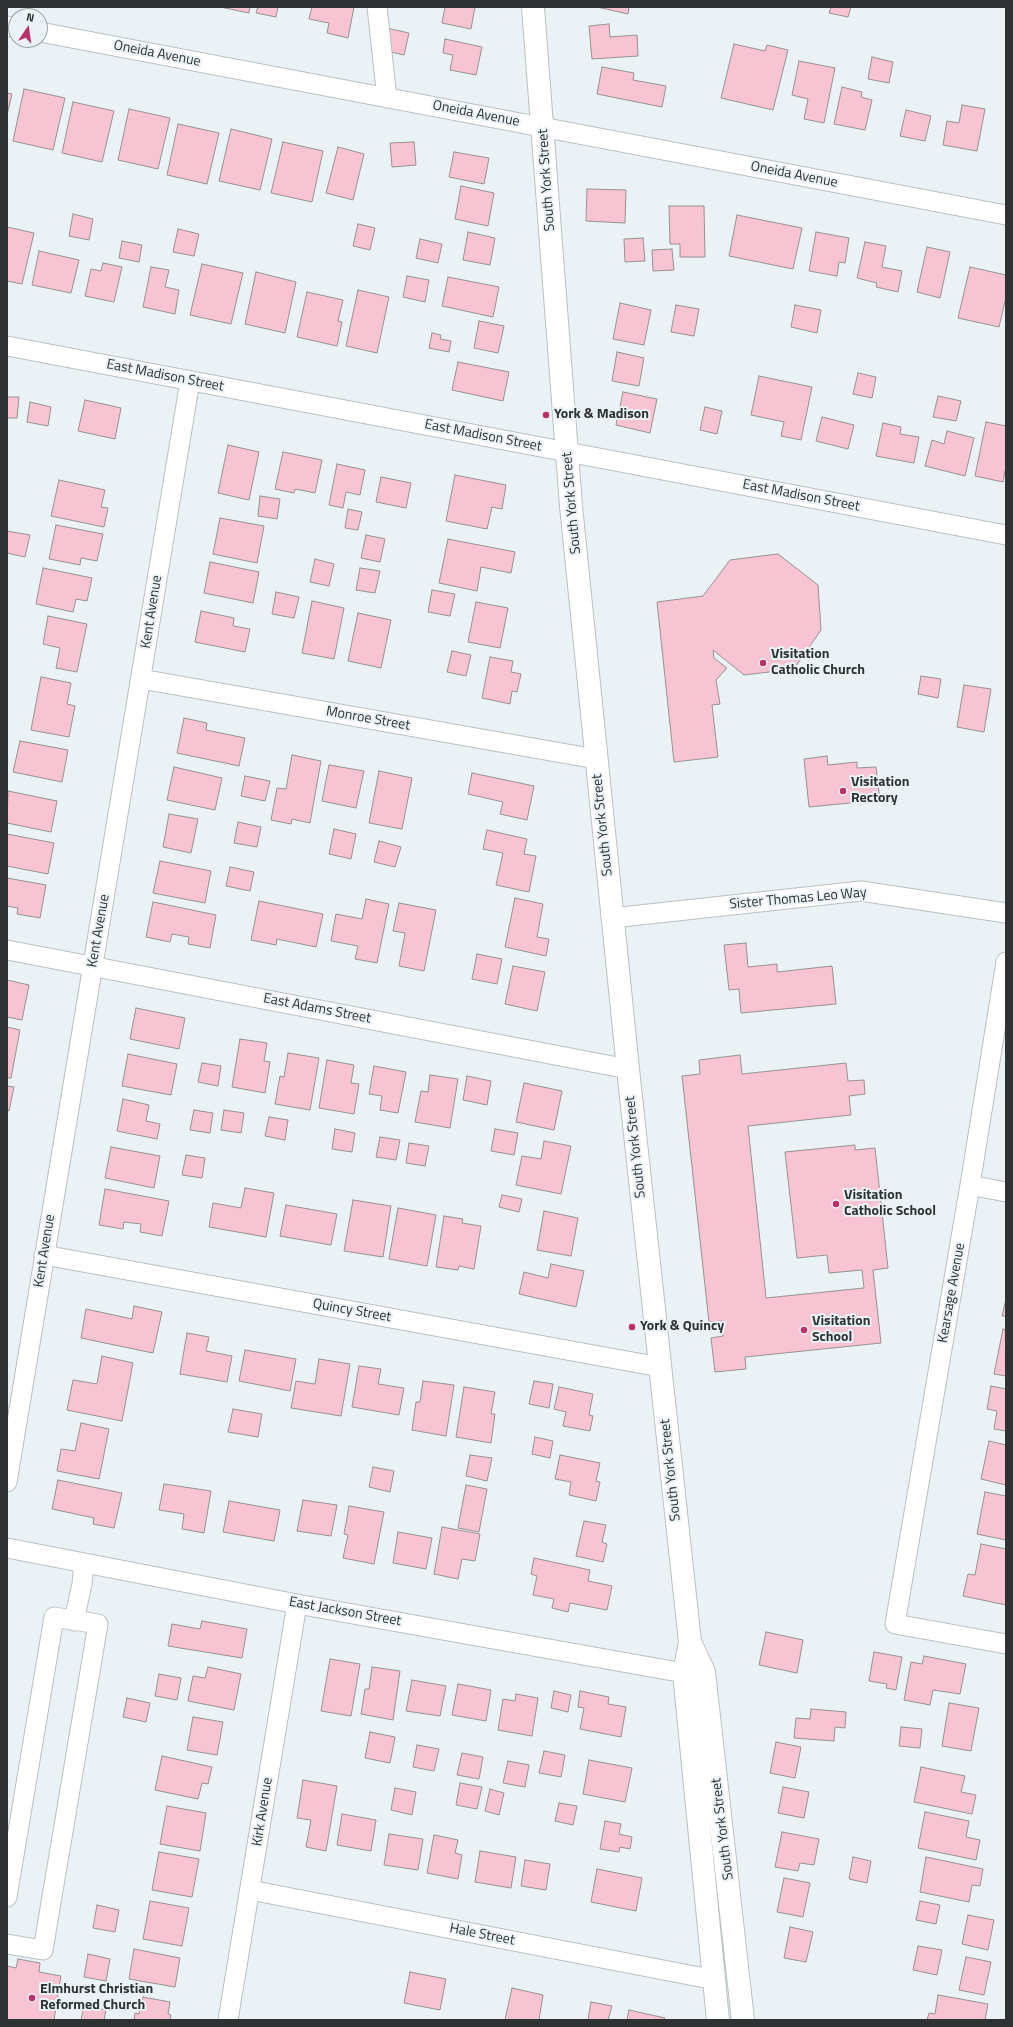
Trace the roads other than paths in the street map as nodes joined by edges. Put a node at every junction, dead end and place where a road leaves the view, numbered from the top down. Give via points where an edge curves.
1 (377, 7) edge
2 (533, 7) edge
3 (48, 34) edge
4 (387, 98) junction
5 (543, 127) junction
6 (1006, 214) edge
7 (7, 346) edge
8 (190, 380) junction
9 (567, 452) junction
10 (1006, 535) edge
11 (140, 679) junction
12 (596, 759) junction
13 (1006, 913) edge
14 (612, 918) junction
15 (7, 950) edge
16 (1006, 962) edge
17 (93, 966) junction
18 (628, 1069) junction
19 (970, 1185) junction
20 (1006, 1192) edge
21 (44, 1255) junction
22 (660, 1367) junction
23 (7, 1482) edge
24 (7, 1548) edge
25 (84, 1563) junction
26 (297, 1604) junction
27 (74, 1621) junction
28 (690, 1642) junction
29 (1006, 1644) edge
30 (684, 1673) junction
31 (250, 1890) junction
32 (7, 1897) edge
33 (7, 1944) edge
34 (715, 1980) junction
35 (228, 2020) edge
36 (718, 2020) edge
37 (743, 2020) edge

1 - 4 street
2 - 5 main road, South York Street
3 - 4 street, Oneida Avenue
4 - 5 street, Oneida Avenue
5 - 6 street, Oneida Avenue
5 - 9 main road, South York Street
7 - 8 street, East Madison Street
8 - 9 street, East Madison Street
8 - 11 street, Kent Avenue
9 - 10 street, East Madison Street
9 - 12 main road, South York Street
11 - 12 street, Monroe Street
11 - 17 street, Kent Avenue
12 - 14 main road, South York Street
13 - 14 street, Sister Thomas Leo Way via 861,891
14 - 18 main road, South York Street
15 - 17 street, East Adams Street
16 - 19 street, Kearsage Avenue
17 - 18 street, East Adams Street
17 - 21 street, Kent Avenue
18 - 22 main road, South York Street
19 - 20 street
19 - 29 street, Kearsage Avenue via 895,1624
21 - 22 street, Quincy Street
21 - 23 street, Kent Avenue
22 - 28 main road, South York Street
24 - 25 street, East Jackson Street
25 - 26 street, East Jackson Street
25 - 27 street
26 - 30 street, East Jackson Street
26 - 31 street, Kirk Avenue
27 - 32 street via 54,1617
27 - 33 street via 98,1624 43,1950
28 - 30 main road, South York Street
28 - 37 main road, South York Street via 704,1672
30 - 34 main road, South York Street
31 - 34 street, Hale Street
31 - 35 street, Kirk Avenue
34 - 36 main road, South York Street

